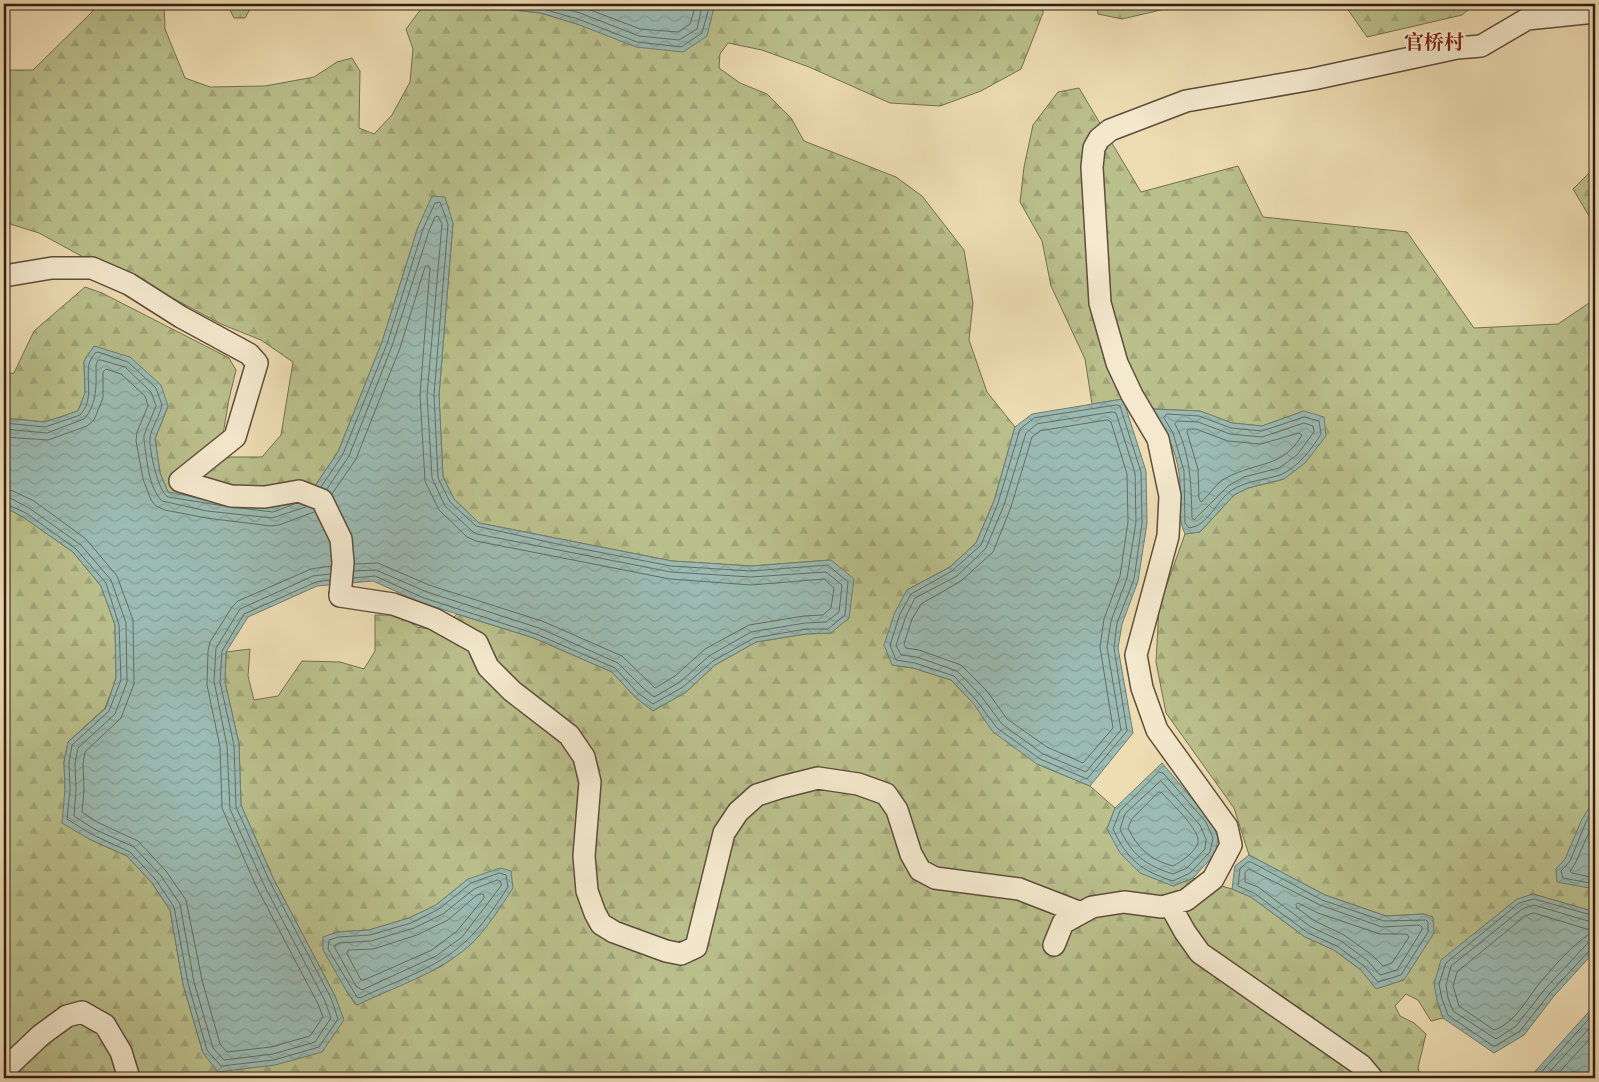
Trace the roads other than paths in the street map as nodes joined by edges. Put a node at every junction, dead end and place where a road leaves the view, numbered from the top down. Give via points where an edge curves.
1 (1595, 12) edge
2 (4, 276) edge
3 (1170, 904) junction
4 (1081, 914) junction
5 (1054, 944) dead end
6 (4, 1070) edge
7 (129, 1078) edge
8 (1372, 1078) edge

1 - 3 street via 1527,19 1481,46 1186,101 1110,130 1094,148 1092,167 1100,303 1117,363 1158,439 1170,496 1168,536 1136,656 1142,688 1157,730 1227,827 1231,845 1213,878 1186,900
2 - 4 street via 52,268 92,268 129,284 249,354 257,363 236,437 180,481 231,496 265,497 299,491 322,500 341,539 340,596 393,604 434,619 477,643 488,667 512,691 569,735 584,757 590,782 584,856 587,891 595,914 614,932 681,954 696,947 724,833 738,812 757,795 818,778 858,784 886,794 897,810 911,854 920,870 936,878 1019,889
3 - 4 street via 1162,907 1124,902 1092,907
3 - 8 street via 1200,953 1361,1065
4 - 5 street via 1063,923
6 - 7 street via 41,1035 67,1016 82,1012 105,1025 121,1052

